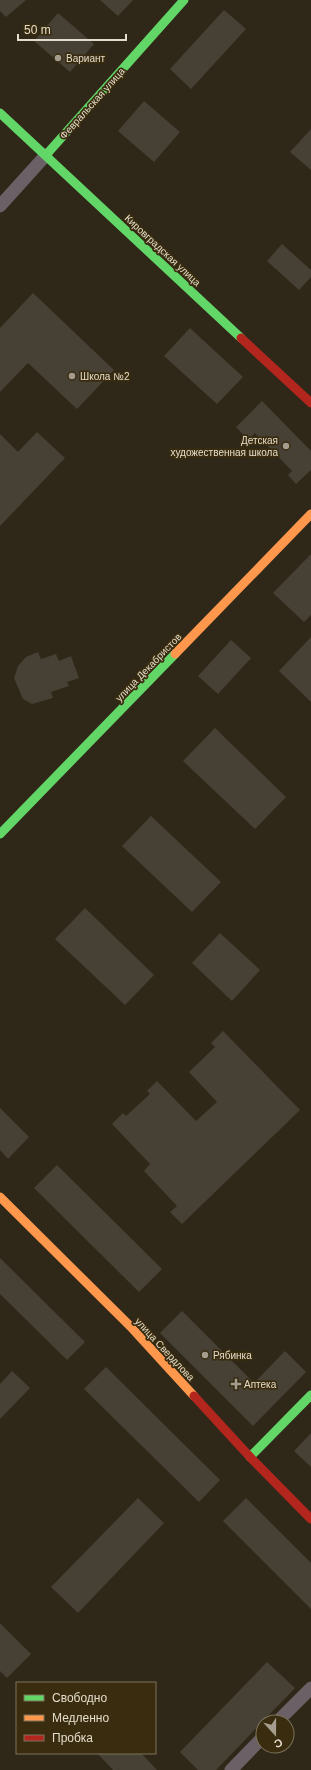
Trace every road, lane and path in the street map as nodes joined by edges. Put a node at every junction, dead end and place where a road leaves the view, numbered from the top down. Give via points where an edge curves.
1 (184, 0) edge
2 (0, 114) edge
3 (46, 155) junction
4 (0, 206) edge
5 (311, 404) edge
6 (311, 514) edge
7 (0, 834) edge
8 (0, 1197) edge
9 (311, 1395) edge
10 (250, 1457) junction
11 (311, 1519) edge
12 (311, 1688) edge
13 (285, 1714) edge
14 (255, 1745) edge
15 (231, 1770) edge

1 - 3 main road, Февральская улица
2 - 3 main road, Кировградская улица
3 - 4 street, Февральская улица
3 - 5 main road, Кировградская улица
6 - 7 main road, улица Декабристов
8 - 10 main road, улица Свердлова via 130,1326
9 - 10 main road
10 - 11 main road, улица Свердлова
12 - 13 street
14 - 15 street

